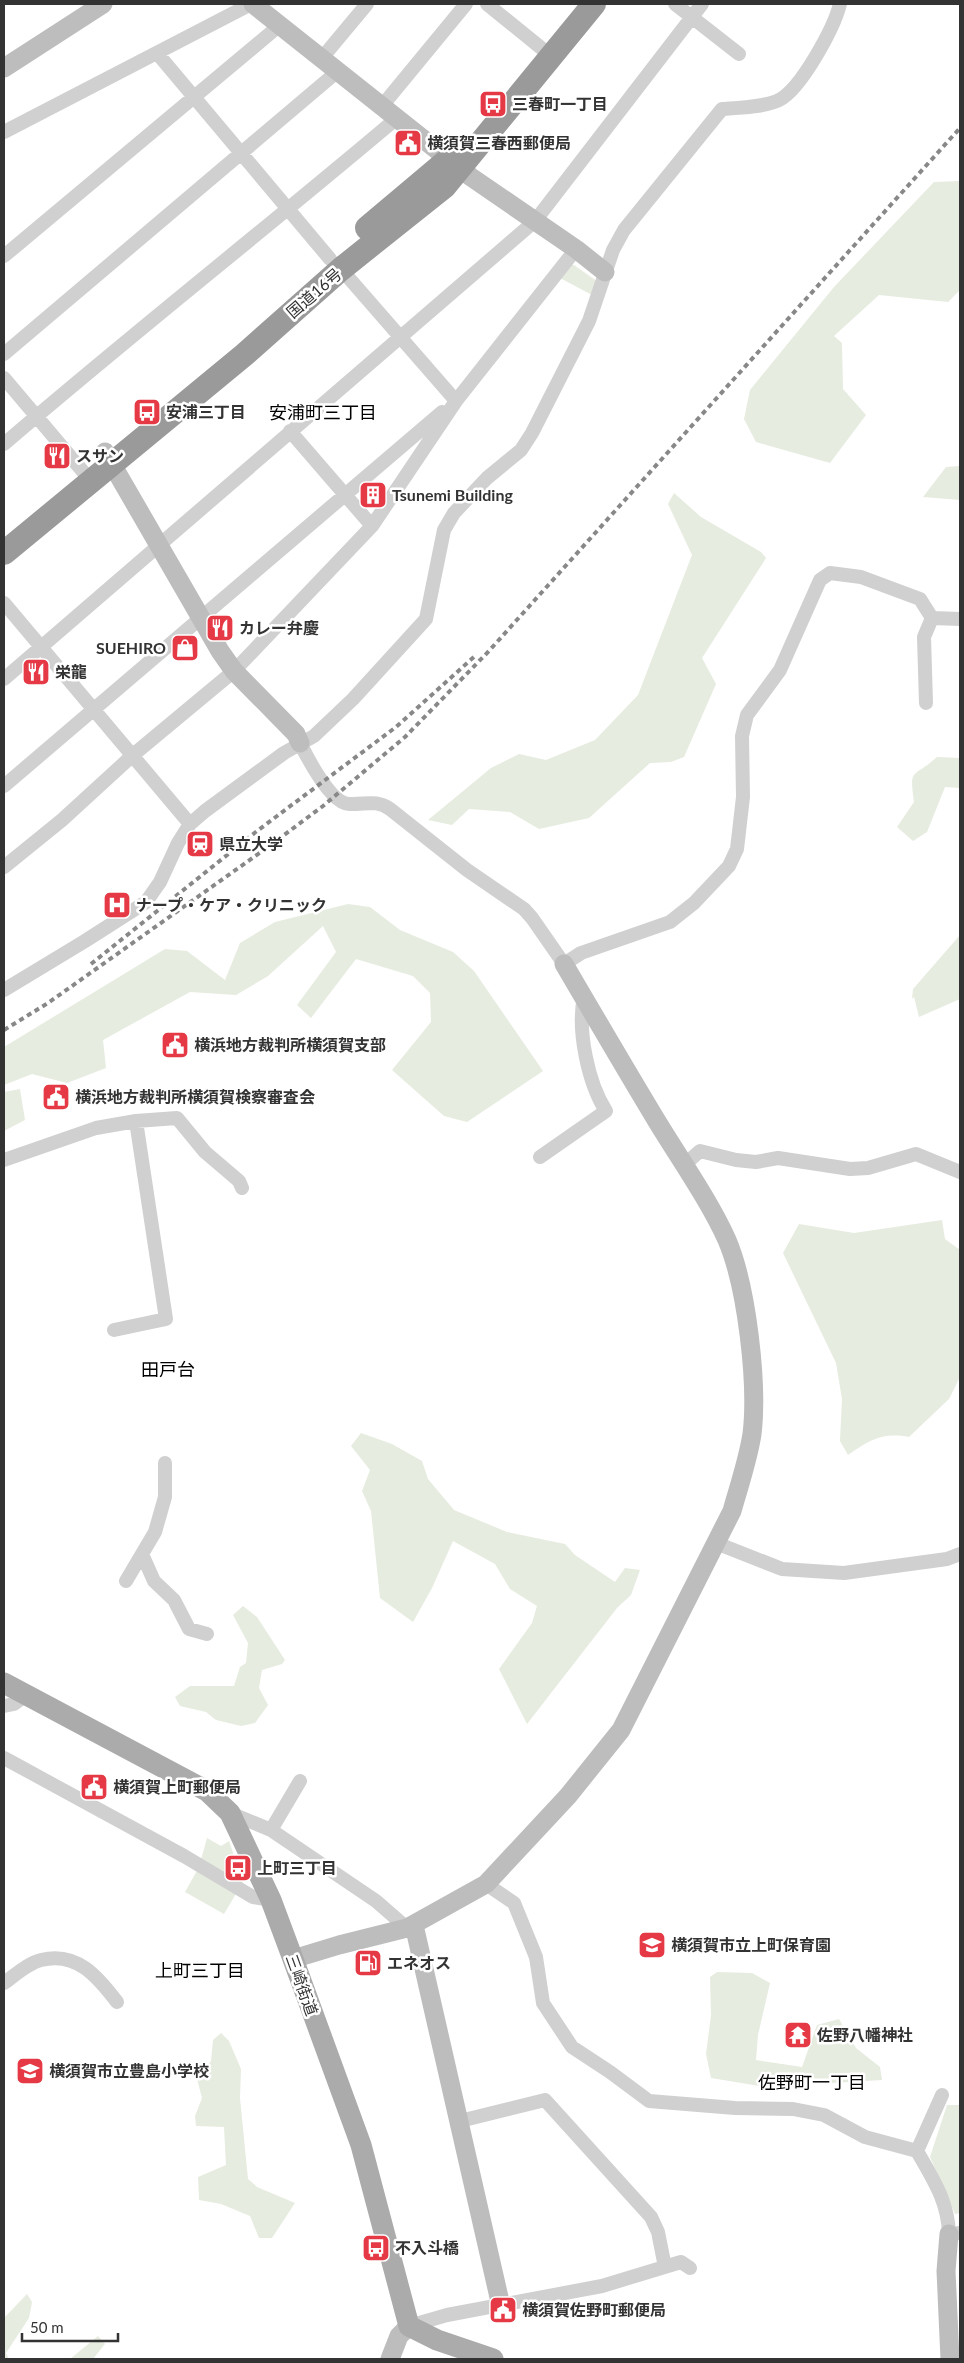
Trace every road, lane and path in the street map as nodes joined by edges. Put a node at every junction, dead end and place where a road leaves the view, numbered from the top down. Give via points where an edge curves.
1 (103, 4) edge
2 (252, 4) edge
3 (367, 4) edge
4 (466, 4) edge
5 (487, 4) edge
6 (577, 4) edge
7 (594, 4) edge
8 (676, 4) edge
9 (702, 4) edge
10 (840, 4) edge
11 (691, 17) junction
12 (280, 25) junction
13 (546, 52) junction
14 (157, 53) junction
15 (739, 54) dead end
16 (322, 58) junction
17 (4, 68) edge
18 (338, 71) junction
19 (193, 96) junction
20 (382, 106) junction
21 (397, 118) junction
22 (4, 132) edge
23 (241, 152) junction
24 (454, 164) junction
25 (289, 210) junction
26 (536, 221) junction
27 (576, 249) junction
28 (4, 256) edge
29 (336, 264) junction
30 (605, 272) junction
31 (400, 337) junction
32 (4, 354) edge
33 (4, 378) edge
34 (456, 401) junction
35 (36, 416) junction
36 (290, 431) junction
37 (4, 444) edge
38 (109, 457) junction
39 (87, 476) junction
40 (345, 495) junction
41 (372, 526) junction
42 (4, 536) edge
43 (159, 544) junction
44 (4, 553) edge
45 (4, 603) edge
46 (932, 618) junction
47 (201, 619) junction
48 (960, 619) edge
49 (40, 646) junction
50 (234, 671) junction
51 (4, 679) edge
52 (926, 704) dead end
53 (94, 709) junction
54 (300, 743) junction
55 (133, 755) junction
56 (4, 786) edge
57 (190, 824) junction
58 (4, 867) edge
59 (564, 964) junction
60 (4, 990) edge
61 (584, 998) junction
62 (136, 1121) junction
63 (540, 1157) dead end
64 (4, 1160) edge
65 (684, 1164) junction
66 (960, 1172) edge
67 (242, 1188) dead end
68 (114, 1330) dead end
69 (165, 1463) dead end
70 (716, 1543) junction
71 (142, 1554) junction
72 (960, 1554) edge
73 (126, 1581) dead end
74 (207, 1634) dead end
75 (4, 1683) edge
76 (26, 1695) junction
77 (4, 1706) edge
78 (4, 1758) edge
79 (300, 1781) dead end
80 (230, 1813) junction
81 (271, 1830) junction
82 (486, 1884) junction
83 (271, 1900) junction
84 (410, 1927) junction
85 (293, 1959) junction
86 (4, 1983) edge
87 (117, 2002) dead end
88 (942, 2095) dead end
89 (460, 2121) junction
90 (917, 2152) junction
91 (957, 2236) edge
92 (665, 2267) junction
93 (690, 2268) dead end
94 (501, 2306) junction
95 (410, 2326) junction
96 (390, 2359) edge
97 (493, 2359) edge
98 (950, 2359) edge

1 - 17 street
2 - 12 street
2 - 14 street
3 - 16 street
4 - 20 street
5 - 13 street
6 - 13 highway, 国道16号
7 - 13 highway, 国道16号
8 - 11 street
9 - 11 street
10 - 30 street via 822,44 792,91 778,100 722,109 624,230
11 - 15 street
11 - 26 street
12 - 16 street
12 - 19 street
13 - 24 highway, 国道16号
14 - 19 street
14 - 22 street
16 - 18 street
18 - 20 street
18 - 23 street
19 - 23 street
19 - 28 street
20 - 21 street
21 - 24 street
21 - 25 street
23 - 25 street
23 - 32 street
24 - 26 street
24 - 29 highway, 国道16号
25 - 29 street
25 - 35 street via 174,300
26 - 27 street
26 - 31 street
27 - 30 street
27 - 34 street
29 - 31 street
29 - 38 highway, 国道16号 via 234,345
30 - 54 street via 589,321 532,433 521,450 486,478 454,513 444,530 426,619 340,713 314,736
31 - 34 street
31 - 36 street
33 - 35 street
34 - 40 street
34 - 41 street
35 - 37 street
35 - 39 street
36 - 40 street
36 - 43 street
38 - 39 highway, 国道16号
38 - 43 street
39 - 42 highway, 国道16号
39 - 44 highway, 国道16号
40 - 41 street
40 - 47 street
41 - 50 street
43 - 47 street
43 - 49 street
45 - 49 street
46 - 48 street
46 - 52 street via 924,637
46 - 59 street via 920,599 861,577 830,572 820,580 780,670 747,715 742,736 743,797 737,850 728,866 694,903 670,922 581,953
47 - 50 street
47 - 53 street
49 - 51 street
49 - 53 street
50 - 54 street via 296,734
50 - 55 street
53 - 55 street
53 - 56 street
54 - 57 street
54 - 59 street via 338,801 350,804 376,802 390,809 467,870 524,909
55 - 57 street
55 - 58 street via 62,820
57 - 60 street via 146,902
59 - 61 street
61 - 63 street via 580,1014 588,1063 597,1097 606,1111
61 - 65 street
62 - 64 street via 96,1128
62 - 67 street via 177,1118 205,1152 239,1180
62 - 68 street via 166,1319
65 - 66 street via 700,1151 736,1160 756,1162 778,1158 850,1169 868,1168 916,1154
65 - 70 street via 727,1240 749,1340 754,1402 752,1435 732,1511
69 - 71 street via 165,1497 155,1532
70 - 72 street via 782,1569 844,1573 947,1559
70 - 82 street via 621,1730 568,1796
71 - 73 street
71 - 74 street via 154,1581 174,1600 189,1630
75 - 76 main road, 三崎街道
76 - 77 street via 14,1704
76 - 80 main road, 三崎街道 via 207,1791
78 - 83 street via 252,1896
79 - 81 street
80 - 81 street
80 - 83 main road, 三崎街道
81 - 84 street
82 - 84 street
82 - 90 street via 514,1903 536,1957 543,2003 572,2047 649,2101 736,2108 793,2108 824,2115 865,2137
83 - 85 main road, 三崎街道
84 - 85 street
84 - 89 street
85 - 95 main road, 三崎街道 via 361,2145
86 - 87 street via 40,1960 68,1959 82,1964
88 - 90 street
89 - 92 street via 545,2100 651,2217 658,2232
89 - 94 street
90 - 91 street via 938,2189
91 - 98 street via 946,2271
92 - 93 street via 681,2262
92 - 94 street via 602,2286
94 - 95 street via 447,2315
95 - 96 street via 399,2336
95 - 97 main road via 437,2340

